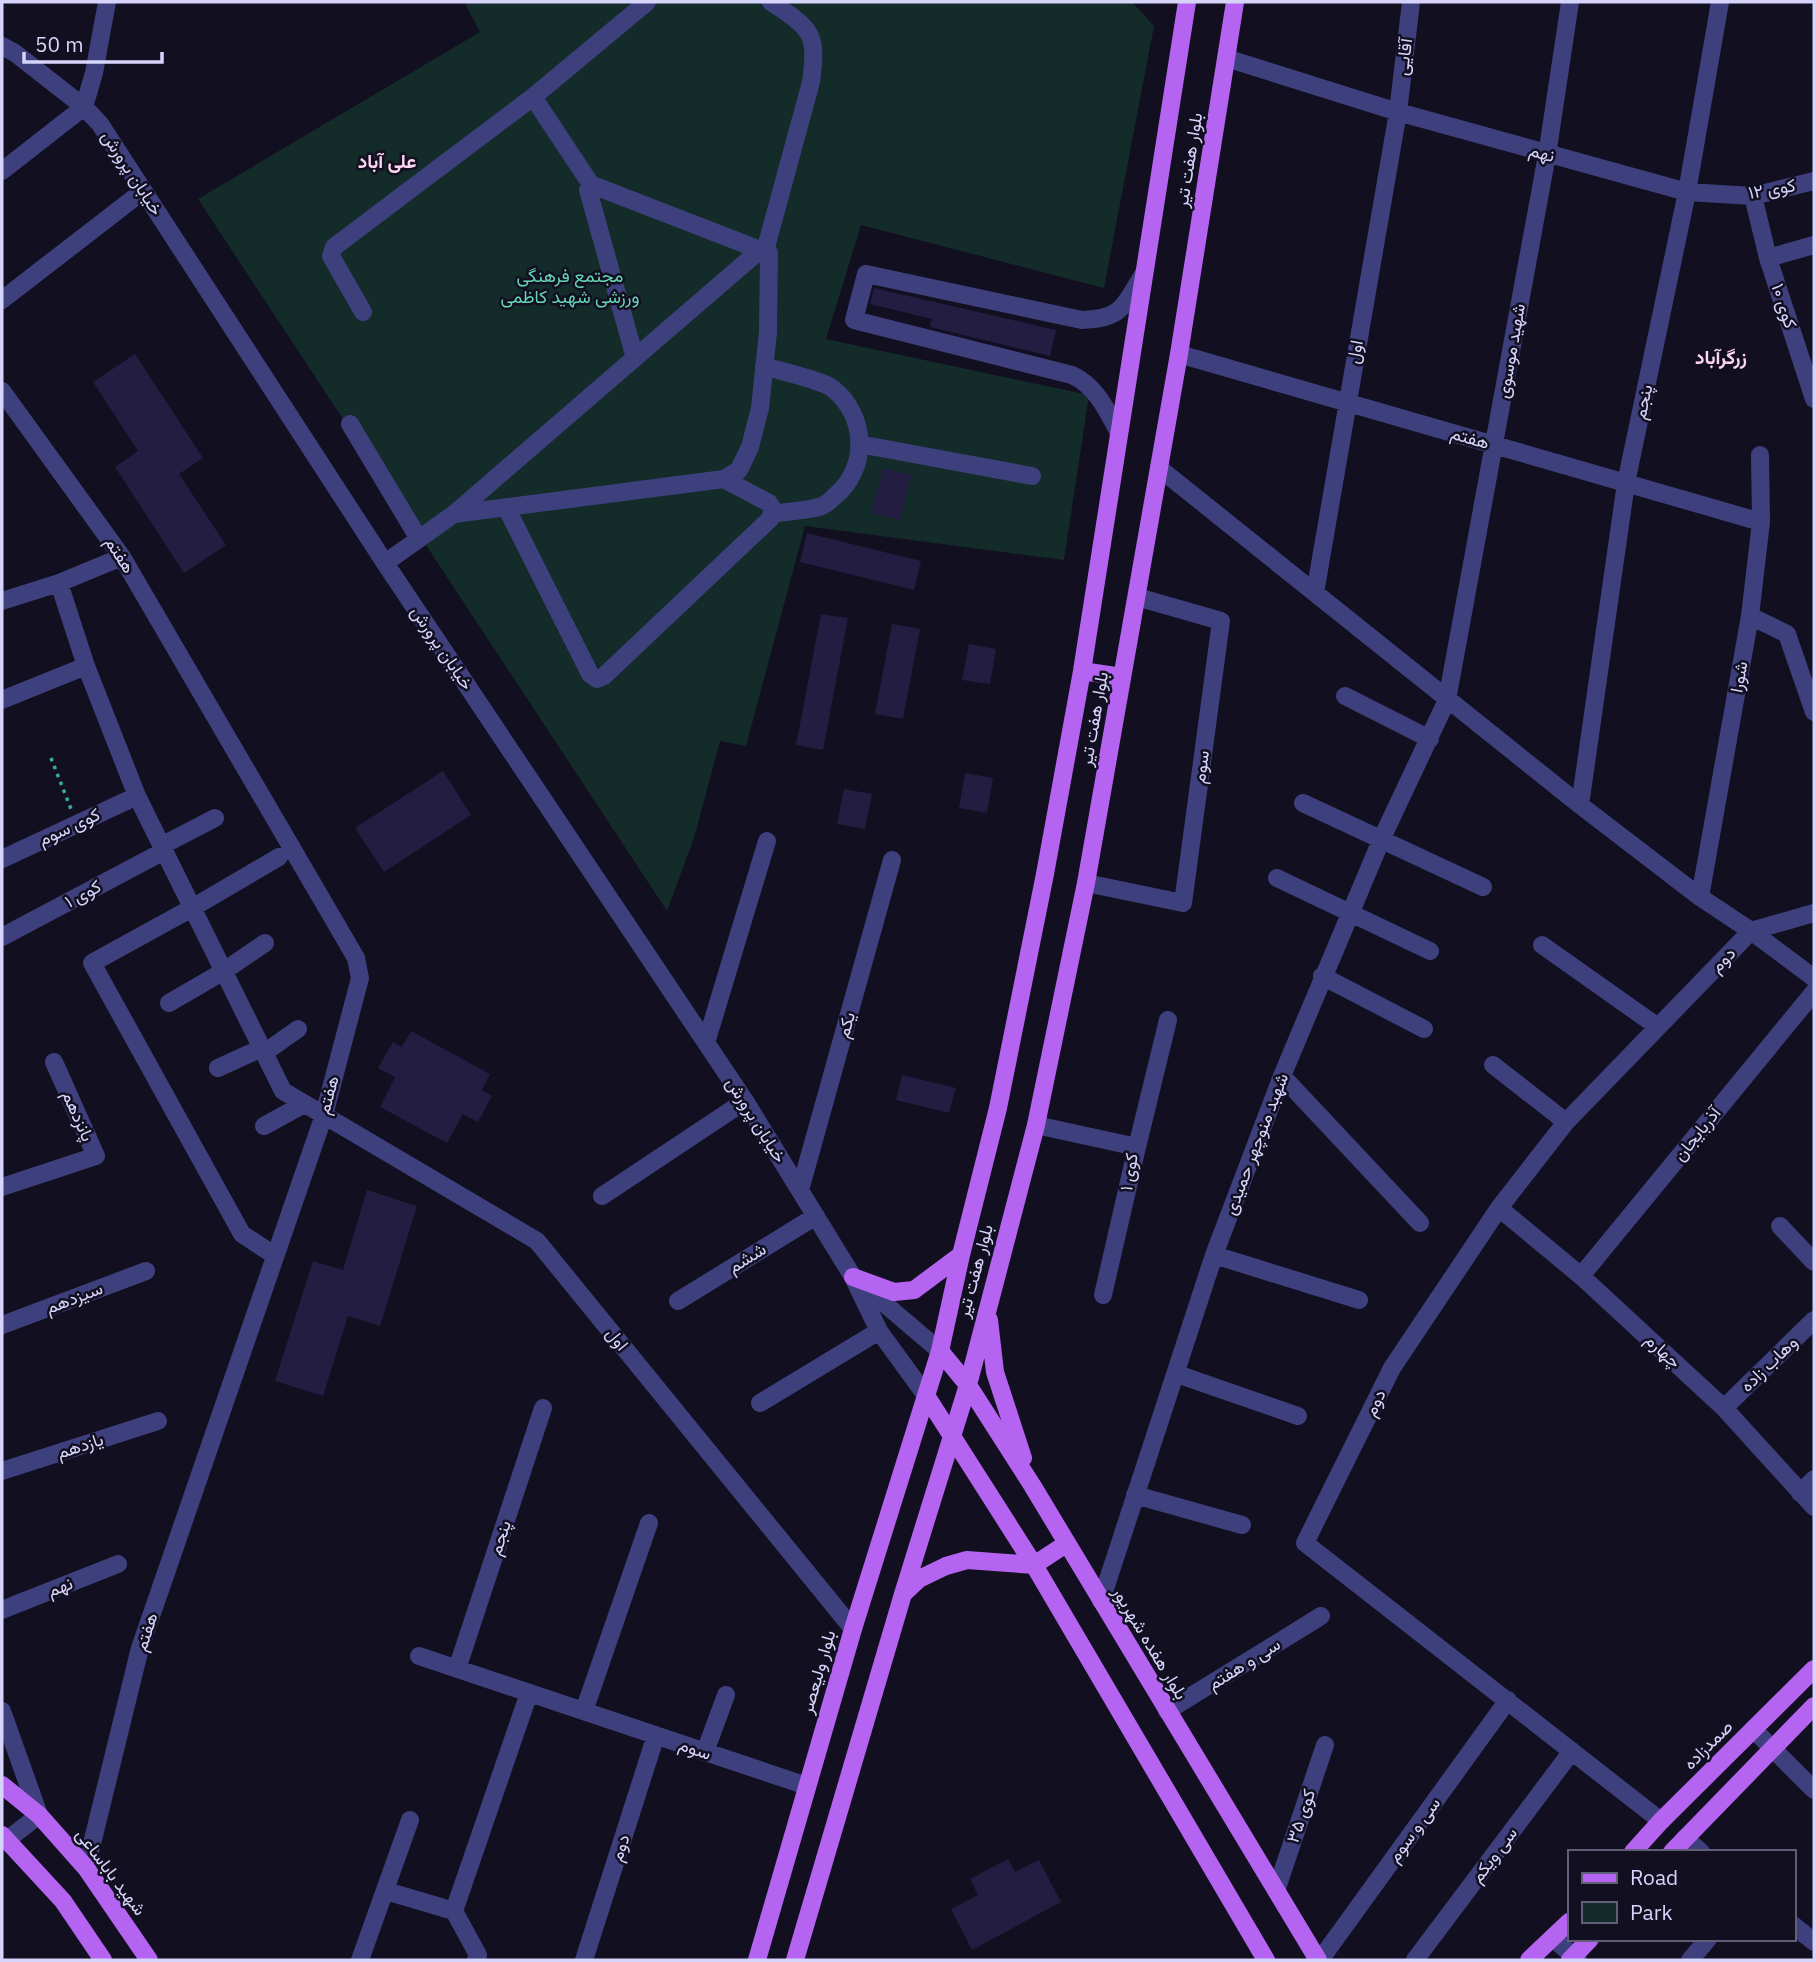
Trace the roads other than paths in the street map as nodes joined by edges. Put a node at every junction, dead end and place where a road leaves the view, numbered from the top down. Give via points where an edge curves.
1 (107, 2) edge
2 (647, 2) edge
3 (771, 2) edge
4 (1186, 2) edge
5 (1235, 2) edge
6 (1411, 2) edge
7 (1570, 2) edge
8 (1720, 2) edge
9 (2, 46) edge
10 (1227, 58) junction
11 (533, 97) junction
12 (83, 107) junction
13 (1398, 112) junction
14 (1547, 155) junction
15 (2, 171) edge
16 (1814, 181) edge
17 (592, 186) junction
18 (143, 191) junction
19 (1687, 192) junction
20 (1753, 196) junction
21 (1814, 245) edge
22 (763, 251) junction
23 (1768, 258) junction
24 (1145, 273) junction
25 (2, 300) edge
26 (363, 312) dead end
27 (1179, 354) junction
28 (635, 358) junction
29 (764, 366) junction
30 (2, 391) edge
31 (1814, 399) edge
32 (1346, 402) junction
33 (350, 424) dead end
34 (1119, 433) junction
35 (859, 444) junction
36 (1494, 445) junction
37 (1759, 455) dead end
38 (1159, 468) junction
39 (1032, 476) dead end
40 (724, 479) junction
41 (1626, 483) junction
42 (506, 507) junction
43 (454, 514) junction
44 (773, 514) junction
45 (1761, 522) junction
46 (419, 539) junction
47 (122, 557) junction
48 (385, 564) junction
49 (60, 583) junction
50 (1315, 593) junction
51 (1137, 597) junction
52 (2, 601) edge
53 (1750, 616) junction
54 (86, 666) junction
55 (1082, 671) junction
56 (1122, 677) junction
57 (1345, 696) dead end
58 (2, 700) edge
59 (1447, 700) junction
60 (1814, 712) edge
61 (1430, 739) junction
62 (137, 796) junction
63 (1303, 803) dead end
64 (1580, 805) junction
65 (215, 818) dead end
66 (1382, 838) junction
67 (767, 841) dead end
68 (162, 848) junction
69 (278, 857) dead end
70 (2, 859) edge
71 (892, 860) dead end
72 (1277, 878) dead end
73 (1086, 883) junction
74 (1483, 887) dead end
75 (1700, 897) junction
76 (192, 908) junction
77 (1349, 913) junction
78 (1814, 913) edge
79 (1751, 931) junction
80 (2, 937) edge
81 (265, 943) dead end
82 (1542, 945) dead end
83 (1430, 951) dead end
84 (224, 971) junction
85 (1322, 976) junction
86 (1814, 978) edge
87 (1814, 992) edge
88 (169, 1003) dead end
89 (1168, 1020) dead end
90 (1658, 1027) junction
91 (298, 1029) dead end
92 (1424, 1029) dead end
93 (706, 1043) junction
94 (263, 1050) junction
95 (54, 1062) dead end
96 (1493, 1065) dead end
97 (218, 1068) dead end
98 (1282, 1076) junction
99 (745, 1101) junction
100 (304, 1104) junction
101 (324, 1115) junction
102 (1566, 1122) junction
103 (1036, 1125) junction
104 (264, 1126) dead end
105 (1137, 1147) junction
106 (2, 1187) edge
107 (800, 1189) junction
108 (602, 1196) dead end
109 (1499, 1208) junction
110 (816, 1216) junction
111 (1420, 1223) dead end
112 (1780, 1226) dead end
113 (274, 1255) junction
114 (961, 1255) junction
115 (1214, 1255) junction
116 (1814, 1262) edge
117 (146, 1271) dead end
118 (1581, 1276) junction
119 (853, 1277) junction
120 (1103, 1295) dead end
121 (1359, 1300) dead end
122 (678, 1301) dead end
123 (987, 1306) junction
124 (1814, 1320) edge
125 (2, 1325) edge
126 (879, 1331) junction
127 (940, 1351) junction
128 (1177, 1374) junction
129 (968, 1385) junction
130 (927, 1397) junction
131 (760, 1404) dead end
132 (543, 1408) dead end
133 (1724, 1408) junction
134 (1298, 1416) dead end
135 (158, 1420) dead end
136 (951, 1434) junction
137 (2, 1471) edge
138 (1814, 1479) edge
139 (1032, 1485) junction
140 (1800, 1493) junction
141 (1135, 1495) junction
142 (1814, 1507) edge
143 (649, 1523) dead end
144 (1242, 1525) dead end
145 (1066, 1544) junction
146 (118, 1564) dead end
147 (1034, 1565) junction
148 (903, 1594) junction
149 (1101, 1601) junction
150 (2, 1610) edge
151 (1321, 1616) dead end
152 (853, 1629) junction
153 (419, 1656) dead end
154 (457, 1669) junction
155 (1814, 1669) edge
156 (529, 1693) junction
157 (726, 1695) dead end
158 (1508, 1700) junction
159 (1814, 1706) edge
160 (2, 1711) edge
161 (1167, 1711) junction
162 (584, 1712) junction
163 (1754, 1729) junction
164 (656, 1735) junction
165 (1325, 1745) dead end
166 (1773, 1748) junction
167 (1572, 1751) junction
168 (705, 1752) junction
169 (2, 1785) edge
170 (807, 1786) junction
171 (1814, 1790) edge
172 (38, 1815) junction
173 (410, 1820) dead end
174 (1661, 1821) junction
175 (5, 1837) edge
176 (1679, 1845) edge
177 (1635, 1850) edge
178 (86, 1868) junction
179 (1277, 1888) junction
180 (386, 1891) junction
181 (454, 1911) junction
182 (1568, 1923) edge
183 (1795, 1927) edge
184 (1554, 1939) junction
185 (1588, 1941) edge
186 (1706, 1941) edge
187 (1814, 1942) edge
188 (1574, 1959) edge
189 (103, 1960) edge
190 (149, 1960) edge
191 (360, 1960) edge
192 (476, 1960) edge
193 (584, 1960) edge
194 (757, 1960) edge
195 (794, 1960) edge
196 (1266, 1960) edge
197 (1319, 1960) edge
198 (1415, 1960) edge
199 (1529, 1960) edge
200 (1690, 1960) edge

1 - 12 street
2 - 11 street
3 - 22 street via 806,27 815,56
4 - 24 main road, بلوار هفت تیر
5 - 10 main road, بلوار هفت تیر
6 - 13 street, آقایی
7 - 14 street, شهید موسوی
8 - 19 street, پنجم
9 - 12 street, خیابان پرورش
10 - 13 street, نهم
10 - 27 main road, بلوار هفت تیر
11 - 17 street
11 - 26 street via 334,247 331,256
12 - 15 street
12 - 18 street, خیابان پرورش via 100,124
13 - 14 street, نهم
13 - 32 street, اول
14 - 19 street, نهم
14 - 36 street, شهید موسوی
16 - 20 street, کوی ۱۲
17 - 22 street
17 - 28 street via 588,190
18 - 25 street
18 - 48 street, خیابان پرورش
19 - 20 street, کوی ۱۲
19 - 41 street, پنجم
20 - 23 street, کوی ۱۰
21 - 23 street
22 - 28 street
22 - 29 street via 769,253
23 - 31 street, کوی ۱۰
24 - 34 main road, بلوار هفت تیر
24 - 34 street via 1118,313 1100,320 866,274 854,320 1082,379 1102,400
27 - 32 street, هفتم
27 - 38 main road, بلوار هفت تیر
28 - 43 street
29 - 35 street via 831,386 851,408
29 - 40 street via 750,447 739,470
30 - 47 street, هفتم
32 - 36 street, هفتم
32 - 50 street, اول
33 - 46 street
34 - 55 main road, بلوار هفت تیر
35 - 39 street
35 - 44 street via 855,473 823,506
36 - 41 street, هفتم
36 - 59 street, شهید موسوی
37 - 45 street, شورا
38 - 50 street
38 - 51 main road, بلوار هفت تیر
40 - 42 street
40 - 44 street via 769,503
41 - 45 street, هفتم
41 - 64 street, پنجم
42 - 43 street
42 - 44 street via 590,674 597,679
43 - 46 street
45 - 53 street, شورا
46 - 48 street
47 - 49 street
47 - 101 street, هفتم via 356,958 360,978
48 - 93 street, خیابان پرورش
49 - 52 street
49 - 54 street, اول
50 - 59 street
51 - 56 main road, بلوار هفت تیر
51 - 73 street, سوم via 1221,621 1183,903
53 - 60 street via 1787,634
53 - 75 street, شورا
54 - 58 street
54 - 62 street, اول
55 - 56 main road
55 - 114 main road, بلوار هفت تیر via 998,1108
56 - 73 main road, بلوار هفت تیر
57 - 61 street
59 - 61 street, شهبد منوچهر حمیدی
59 - 64 street
61 - 66 street, شهبد منوچهر حمیدی
62 - 68 street, اول
62 - 70 street, کوی سوم
63 - 66 street
64 - 75 street
65 - 68 street, کوی ۱
66 - 74 street
66 - 77 street, شهبد منوچهر حمیدی
67 - 93 street
68 - 76 street, اول
68 - 80 street, کوی ۱
69 - 76 street
71 - 107 street, یکم
72 - 77 street
73 - 103 main road, بلوار هفت تیر
75 - 79 street
76 - 84 street, اول
76 - 113 street via 92,963 242,1234
77 - 83 street
77 - 85 street, شهبد منوچهر حمیدی
78 - 79 street
79 - 86 street
79 - 90 street, دوم
81 - 84 street
82 - 90 street
84 - 88 street
84 - 94 street, اول
85 - 92 street
85 - 98 street, شهبد منوچهر حمیدی
87 - 118 street, آذربایجان
89 - 105 street
90 - 102 street, دوم
91 - 94 street
93 - 99 street, خیابان پرورش
94 - 97 street
94 - 100 street, اول via 283,1091
95 - 106 street, پانزدهم via 96,1156
96 - 102 street
98 - 111 street
98 - 115 street, شهبد منوچهر حمیدی
99 - 107 street, خیابان پرورش
99 - 108 street
100 - 101 street, اول
100 - 104 street
101 - 113 street, هفتم
101 - 152 street, اول via 537,1241
102 - 109 street, دوم
103 - 105 street, کوی ۱
103 - 123 main road, بلوار هفت تیر
105 - 120 street, کوی ۱
107 - 110 street, خیابان پرورش
109 - 118 street, چهارم
109 - 158 street, دوم via 1392,1368 1305,1543
110 - 119 street, خیابان پرورش
110 - 122 street, ششم
112 - 116 street
113 - 178 street, هفتم via 140,1648
114 - 119 main road via 914,1290 894,1292
114 - 127 main road, بلوار هفت تیر
115 - 121 street
115 - 128 street, شهبد منوچهر حمیدی
117 - 125 street, سیزدهم
118 - 133 street, چهارم
119 - 126 street, خیابان پرورش
119 - 127 street, خیابان پرورش
123 - 129 main road, بلوار هفت تیر
123 - 139 main road via 995,1372
124 - 133 street, وهاب زاده
126 - 130 street, خیابان پرورش
126 - 131 street
127 - 129 main road, بلوار هفده شهریور
127 - 130 main road, بلوار هفت تیر
128 - 134 street
128 - 141 street, شهبد منوچهر حمیدی
129 - 136 main road, بلوار هفت تیر
129 - 139 main road, بلوار هفده شهریور
130 - 136 main road
130 - 152 main road, بلوار ولیعصر
132 - 154 street, پنجم
133 - 140 street, چهارم
135 - 137 street, یازدهم
136 - 147 main road
136 - 148 main road
138 - 140 street
139 - 145 main road, بلوار هفده شهریور
140 - 142 street, چهارم
141 - 144 street
141 - 149 street, شهبد منوچهر حمیدی
143 - 162 street
145 - 147 main road
145 - 149 main road, بلوار هفده شهریور
146 - 150 street, نهم
147 - 148 main road via 967,1560 919,1579
147 - 196 main road
148 - 195 main road
149 - 161 main road, بلوار هفده شهریور
151 - 161 street, سی و هفتم
152 - 170 main road, بلوار ولیعصر
153 - 154 street, سوم
154 - 156 street, سوم
155 - 163 main road, صمدزاده
156 - 162 street, سوم
156 - 181 street
157 - 168 street
158 - 167 street, دوم
158 - 197 street, سی و سوم
159 - 166 main road
160 - 172 street
161 - 179 main road, بلوار هفده شهریور
162 - 164 street, سوم
163 - 166 street
163 - 174 main road, صمدزاده
164 - 168 street, سوم
164 - 193 street, دوم
165 - 179 street, کوی ۳۵
166 - 171 street
166 - 176 main road
167 - 174 street, دوم
167 - 198 street, سی ویکم
168 - 170 street, سوم
169 - 172 main road, شهید باباساعی
170 - 194 main road, بلوار ولیعصر
172 - 175 street
172 - 178 main road, شهید باباساعی
173 - 180 street
174 - 176 main road
174 - 177 main road, صمدزاده
175 - 189 main road via 63,1901
178 - 190 main road, شهید باباساعی
179 - 197 main road, بلوار هفده شهریور
180 - 181 street
180 - 191 street
181 - 192 street via 478,1955
182 - 184 main road
183 - 187 street
184 - 188 street
184 - 199 main road
185 - 188 main road
186 - 200 street

